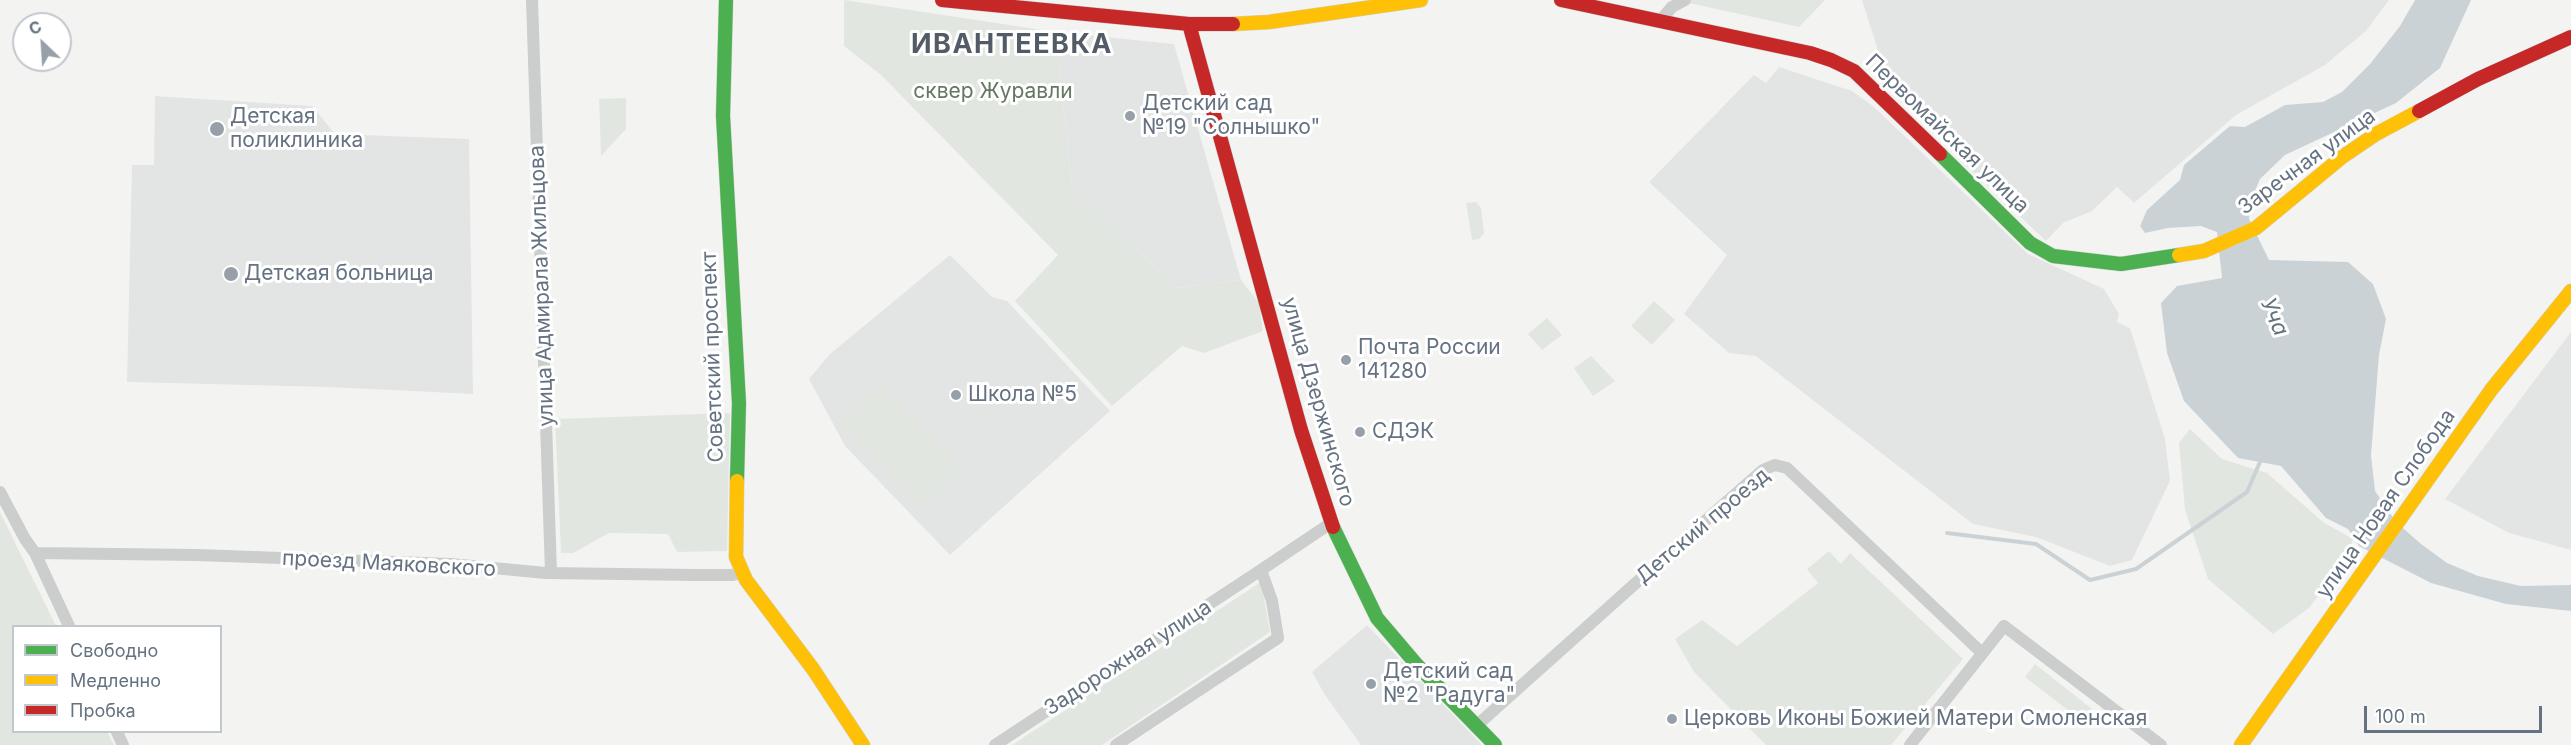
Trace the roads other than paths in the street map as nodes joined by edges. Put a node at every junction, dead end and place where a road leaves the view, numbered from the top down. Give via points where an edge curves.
1 (532, 0) edge
2 (726, 0) edge
3 (942, 0) edge
4 (1420, 0) edge
5 (1562, 0) edge
6 (1685, 0) edge
7 (1660, 21) junction
8 (1189, 24) junction
9 (2571, 37) edge
10 (2053, 256) joint
11 (2571, 291) edge
12 (0, 492) edge
13 (1330, 523) junction
14 (36, 553) junction
15 (1261, 570) junction
16 (551, 573) junction
17 (742, 573) junction
18 (68, 625) edge
19 (1982, 653) junction
20 (1475, 727) junction
21 (862, 745) edge
22 (995, 745) edge
23 (1116, 745) edge
24 (1495, 745) edge
25 (1910, 745) edge
26 (2161, 745) edge
27 (2241, 745) edge

1 - 16 street, улица Адмирала Жильцова
2 - 17 main road, Советский проспект via 723,106 739,403 736,557
3 - 8 main road
4 - 8 main road via 1269,22
5 - 7 main road, Первомайская улица
6 - 7 street via 1672,6
7 - 10 main road, Первомайская улица via 1810,53 1854,71 2031,243
8 - 13 main road, улица Дзержинского
9 - 10 main road, Заречная улица via 2478,79 2376,134 2256,228 2204,251 2121,264
11 - 27 main road, улица Новая Слобода via 2491,390
12 - 14 street
13 - 15 street, Задорожная улица
13 - 20 main road, улица Дзержинского via 1377,618
14 - 16 street, проезд Маяковского via 197,555
14 - 18 street
15 - 22 street, Задорожная улица
15 - 23 street via 1272,601 1278,638
16 - 17 street, проезд Маяковского
17 - 21 main road, Советский проспект via 813,669
19 - 20 street, Детский проезд via 1787,468 1775,465 1763,470
19 - 25 street
19 - 26 street via 2004,626
20 - 24 main road, улица Дзержинского

